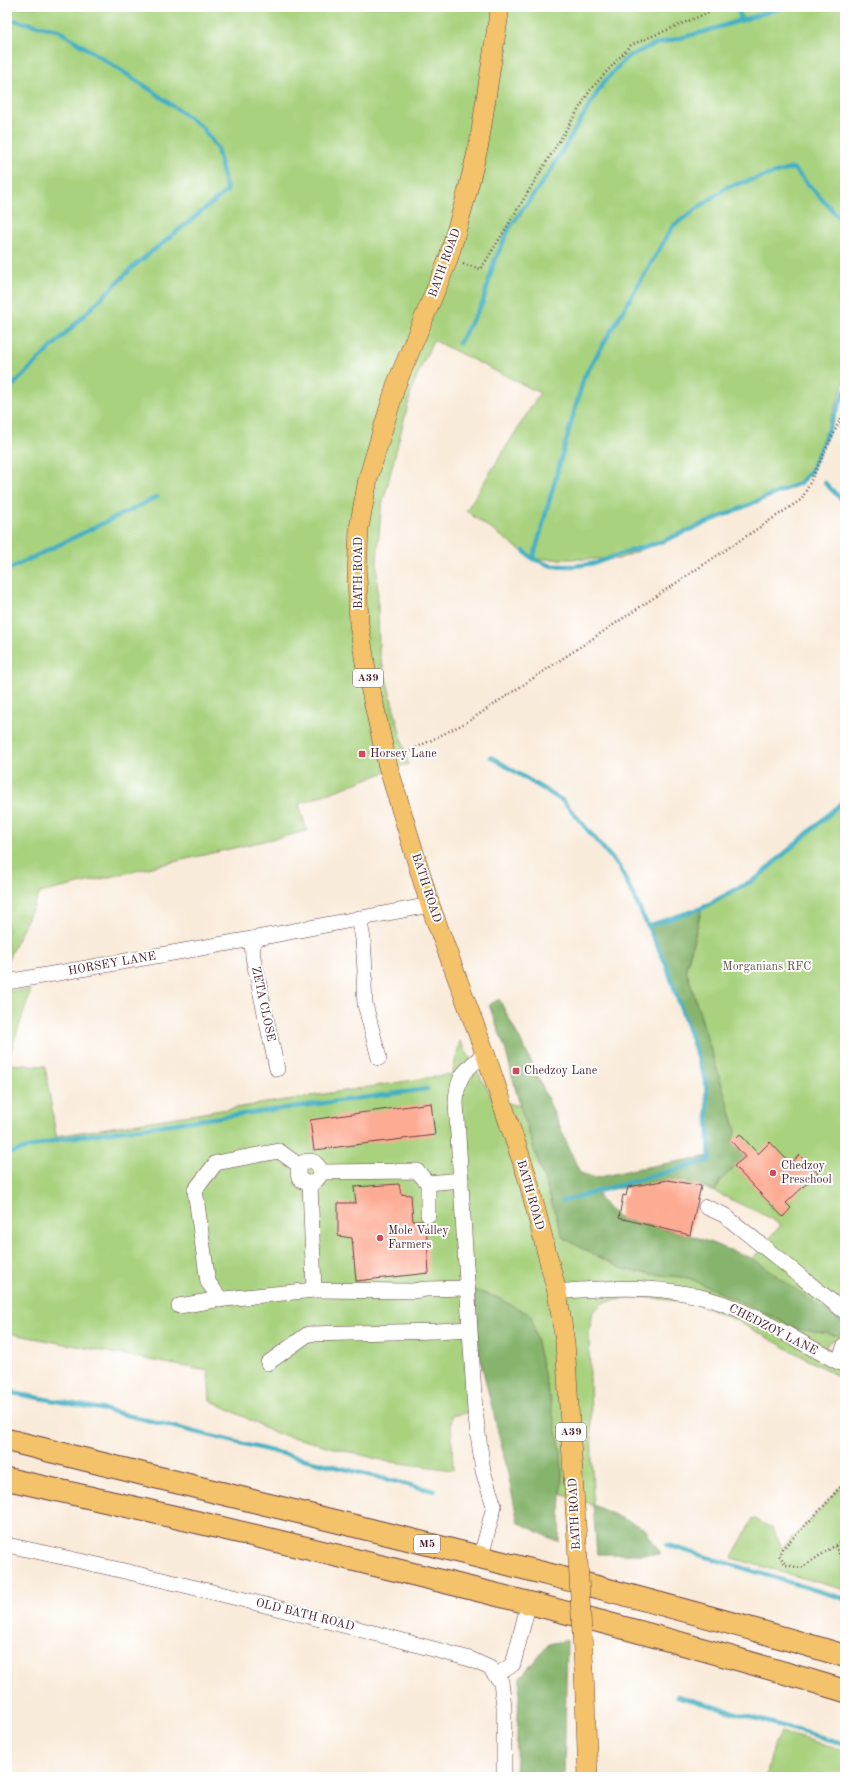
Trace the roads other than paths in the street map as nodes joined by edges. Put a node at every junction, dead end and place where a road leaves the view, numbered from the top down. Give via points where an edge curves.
1 (500, 7) edge
2 (430, 905) junction
3 (359, 918) junction
4 (252, 939) junction
5 (7, 982) edge
6 (485, 1053) junction
7 (379, 1058) dead end
8 (277, 1069) dead end
9 (300, 1166) junction
10 (320, 1172) junction
11 (461, 1180) junction
12 (310, 1183) junction
13 (428, 1183) junction
14 (706, 1207) dead end
15 (428, 1215) dead end
16 (467, 1288) junction
17 (314, 1290) junction
18 (557, 1292) junction
19 (221, 1300) junction
20 (179, 1306) dead end
21 (845, 1312) edge
22 (469, 1329) junction
23 (845, 1345) edge
24 (268, 1363) dead end
25 (842, 1364) edge
26 (7, 1440) edge
27 (7, 1480) edge
28 (7, 1546) edge
29 (481, 1556) junction
30 (529, 1602) junction
31 (845, 1656) edge
32 (496, 1676) junction
33 (845, 1691) edge
34 (504, 1777) edge
35 (588, 1777) edge

1 - 2 main road, BATH ROAD / A39 via 479,144 467,193 448,260 396,385 369,474 359,528 359,624 366,669 387,762
2 - 3 street, HORSEY LANE
2 - 6 main road, BATH ROAD / A39
3 - 4 street, HORSEY LANE
3 - 7 street via 371,970 364,986 366,1004
4 - 5 street, HORSEY LANE
4 - 8 street, ZETA CLOSE via 253,957
6 - 11 street via 464,1073 457,1086
6 - 18 main road, BATH ROAD / A39 via 527,1176
9 - 10 street via 304,1162 315,1162
9 - 12 street via 300,1177 304,1182
9 - 19 street via 279,1151 216,1163 195,1190 208,1282
10 - 12 street via 319,1177
10 - 13 street via 417,1171
11 - 13 street
11 - 16 street
12 - 17 street
13 - 15 street
14 - 21 street via 724,1215
16 - 17 street via 413,1291
16 - 22 street
17 - 19 street
18 - 25 street, CHEDZOY LANE via 640,1287 703,1297 742,1311
18 - 35 main road, BATH ROAD / A39, bridge via 565,1342
19 - 20 street
22 - 24 street via 308,1334
22 - 29 street via 475,1411 483,1471 494,1506
23 - 25 street
26 - 29 highway, M5
27 - 30 highway via 160,1512
28 - 32 street, OLD BATH ROAD via 330,1621 470,1659 490,1668
29 - 31 highway, M5 via 735,1623
30 - 32 street via 513,1664
30 - 33 highway via 728,1655
32 - 34 street via 501,1682 504,1706

